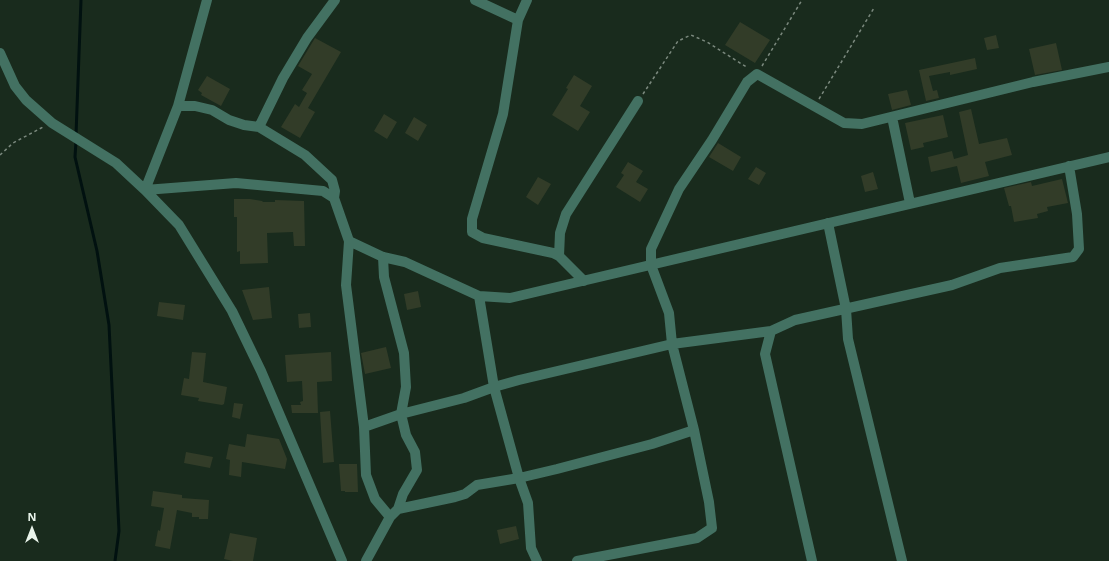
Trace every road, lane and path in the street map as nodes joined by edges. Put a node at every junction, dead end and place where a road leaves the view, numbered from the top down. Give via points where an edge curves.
1 (207, 0) edge
2 (335, 0) edge
3 (475, 0) edge
4 (527, 0) edge
5 (802, 0) edge
6 (874, 8) dead end
7 (518, 20) junction
8 (0, 53) edge
9 (1109, 67) edge
10 (757, 74) junction
11 (638, 101) joint
12 (178, 106) junction
13 (815, 106) junction
14 (892, 117) junction
15 (52, 123) junction
16 (259, 127) junction
17 (0, 155) edge
18 (1109, 157) edge
19 (1069, 166) junction
20 (145, 190) junction
21 (334, 198) junction
22 (910, 203) junction
23 (828, 223) junction
24 (349, 241) junction
25 (559, 256) junction
26 (383, 257) junction
27 (651, 265) junction
28 (584, 281) junction
29 (479, 296) junction
30 (846, 309) junction
31 (771, 331) junction
32 (672, 344) junction
33 (494, 386) junction
34 (401, 414) junction
35 (364, 427) junction
36 (694, 430) junction
37 (519, 478) junction
38 (398, 509) junction
39 (390, 517) junction
40 (342, 561) edge
41 (366, 561) edge
42 (537, 561) edge
43 (577, 561) edge
44 (812, 561) edge
45 (902, 561) edge

1 - 12 street
2 - 16 street via 307,38
3 - 7 street
4 - 7 street
5 - 10 path
6 - 13 path
7 - 25 street via 503,114 472,219 472,232 483,238
8 - 15 street via 14,86
9 - 14 street via 1034,82
10 - 11 path via 707,42 691,35 678,41
10 - 13 street
10 - 27 street via 747,82 680,189 651,250
11 - 25 street via 566,214 560,233
12 - 16 street via 212,110 229,120
12 - 20 street
13 - 14 street via 844,123 862,124
14 - 22 street
15 - 17 path via 14,143
15 - 20 street via 116,163
16 - 21 street via 305,155 332,180
18 - 19 street
19 - 22 street
19 - 30 street via 1077,214 1079,249 1073,257 1000,268 952,285
20 - 21 street via 236,183 323,192
20 - 40 street via 179,225 232,311 261,371
21 - 24 street
22 - 23 street
23 - 27 street
23 - 30 street
24 - 26 street
24 - 35 street via 346,286
25 - 28 street
26 - 29 street via 405,262
26 - 34 street via 384,277 404,353 406,387
27 - 28 street
27 - 32 street via 668,313
28 - 29 street via 510,298
29 - 33 street
30 - 31 street via 795,320
30 - 45 street via 848,339
31 - 32 street
31 - 44 street via 765,354
32 - 33 street
32 - 36 street
33 - 34 street via 464,398
33 - 37 street
34 - 35 street
34 - 38 street via 406,435 415,452 417,470 403,494
35 - 39 street via 366,475 370,489
36 - 37 street via 652,444
36 - 43 street via 712,528 697,538
37 - 38 street via 477,485 465,494
37 - 42 street via 528,503 531,548
38 - 39 street
39 - 41 street

